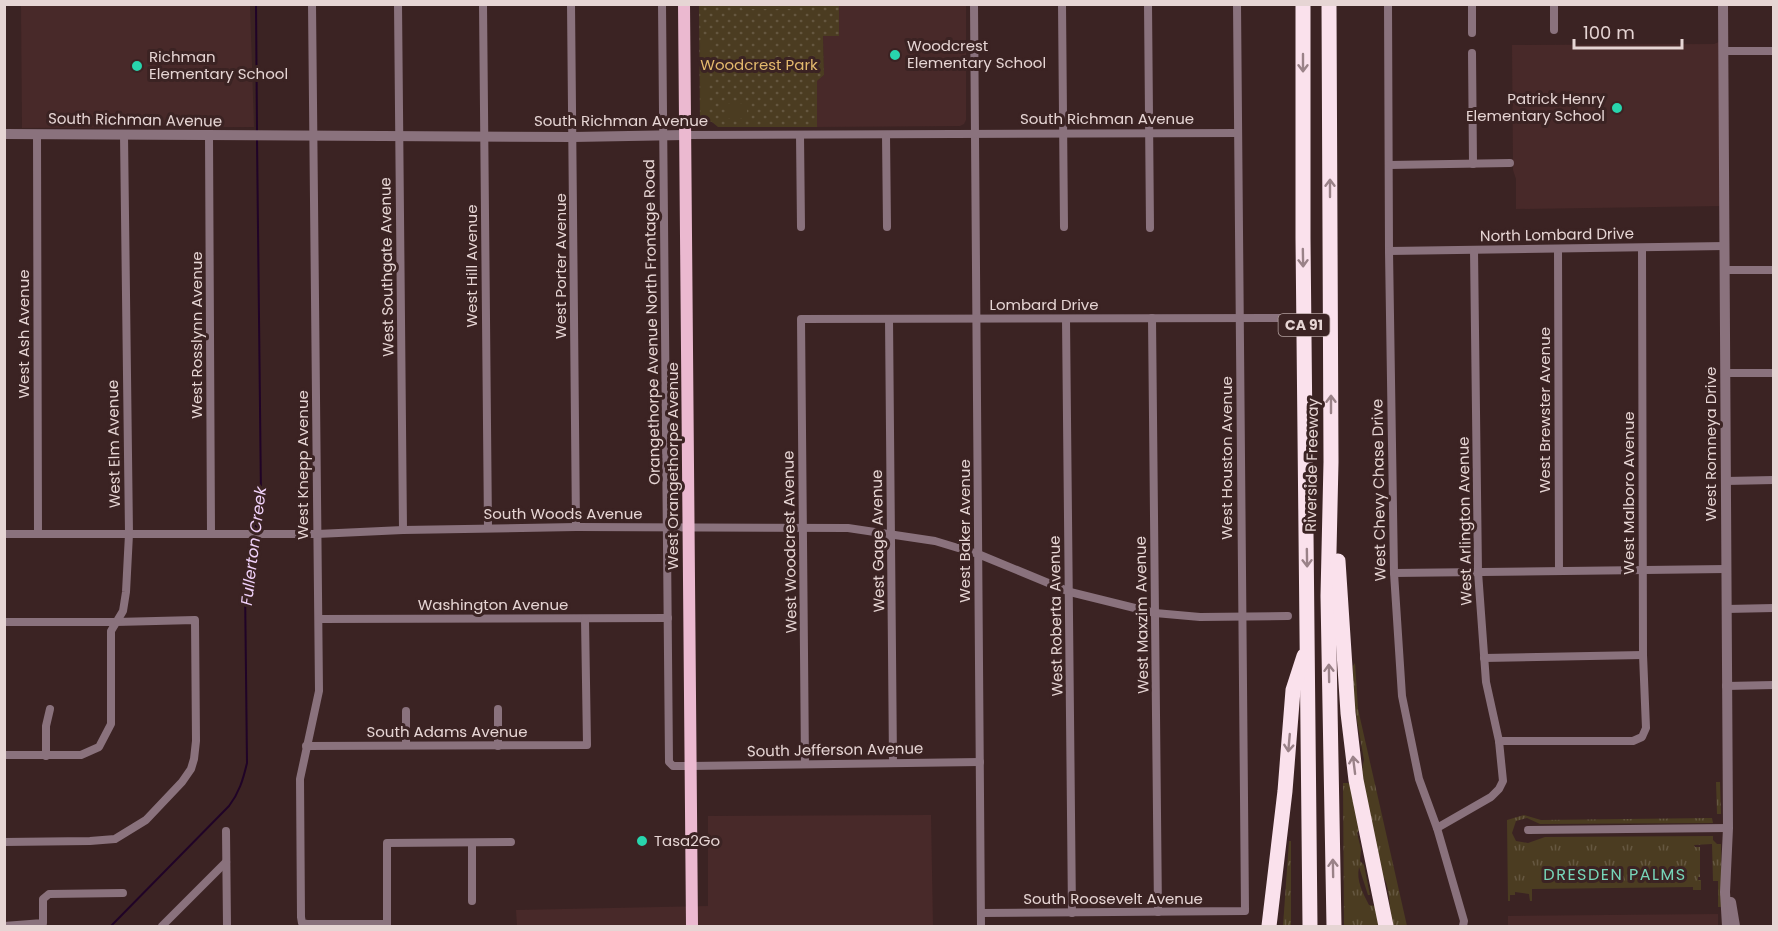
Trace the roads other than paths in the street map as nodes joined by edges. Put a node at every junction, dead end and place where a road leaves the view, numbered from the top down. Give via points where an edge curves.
1 (312, 4) edge
2 (398, 4) edge
3 (483, 4) edge
4 (571, 4) edge
5 (662, 4) edge
6 (684, 4) edge
7 (974, 4) edge
8 (1062, 4) edge
9 (1148, 4) edge
10 (1237, 4) edge
11 (1303, 4) edge
12 (1329, 4) edge
13 (1388, 4) edge
14 (1472, 4) edge
15 (1554, 4) edge
16 (1723, 4) edge
17 (1554, 30) dead end
18 (1472, 33) dead end
19 (1724, 51) junction
20 (1773, 51) edge
21 (1472, 53) dead end
22 (4, 134) edge
23 (37, 134) junction
24 (1149, 134) junction
25 (1238, 134) junction
26 (123, 135) junction
27 (314, 135) junction
28 (399, 135) junction
29 (484, 135) junction
30 (664, 135) junction
31 (685, 135) junction
32 (800, 135) junction
33 (886, 135) junction
34 (975, 135) junction
35 (1063, 135) junction
36 (209, 136) junction
37 (573, 137) junction
38 (1473, 164) junction
39 (1510, 164) dead end
40 (1389, 165) junction
41 (887, 227) dead end
42 (1064, 227) dead end
43 (801, 228) dead end
44 (1150, 228) dead end
45 (1725, 246) junction
46 (1642, 248) junction
47 (1558, 249) junction
48 (1474, 250) junction
49 (1389, 251) junction
50 (1724, 270) junction
51 (1773, 270) edge
52 (1152, 318) junction
53 (1239, 318) junction
54 (1288, 318) dead end
55 (801, 319) joint
56 (889, 319) junction
57 (976, 319) junction
58 (1066, 319) junction
59 (1725, 373) junction
60 (1773, 373) edge
61 (1331, 462) junction
62 (1773, 480) edge
63 (1726, 481) junction
64 (576, 527) junction
65 (488, 528) junction
66 (667, 528) junction
67 (688, 528) junction
68 (803, 528) junction
69 (403, 530) junction
70 (211, 533) junction
71 (4, 534) edge
72 (38, 534) junction
73 (129, 534) junction
74 (317, 534) junction
75 (891, 534) junction
76 (978, 554) junction
77 (1726, 569) junction
78 (1643, 570) junction
79 (1559, 571) junction
80 (1478, 572) junction
81 (1394, 573) junction
82 (1070, 592) junction
83 (1773, 608) edge
84 (1726, 609) junction
85 (1155, 613) junction
86 (1288, 616) dead end
87 (1242, 617) junction
88 (668, 618) junction
89 (319, 619) junction
90 (585, 619) junction
91 (4, 622) edge
92 (116, 622) junction
93 (1308, 645) junction
94 (1643, 655) junction
95 (1484, 658) junction
96 (1773, 685) edge
97 (1726, 686) junction
98 (50, 709) dead end
99 (498, 709) dead end
100 (406, 711) dead end
101 (1499, 741) junction
102 (406, 745) junction
103 (306, 746) junction
104 (498, 746) junction
105 (4, 755) edge
106 (46, 756) junction
107 (980, 762) junction
108 (893, 763) junction
109 (806, 764) junction
110 (690, 766) junction
111 (1437, 828) junction
112 (1728, 828) junction
113 (1528, 830) dead end
114 (226, 831) dead end
115 (4, 842) edge
116 (511, 842) dead end
117 (472, 843) junction
118 (226, 862) junction
119 (1727, 884) junction
120 (123, 893) dead end
121 (472, 901) dead end
122 (1245, 911) joint
123 (1158, 912) junction
124 (981, 913) junction
125 (1072, 913) junction
126 (387, 925) edge
127 (4, 926) edge
128 (162, 927) edge
129 (226, 927) edge
130 (692, 927) edge
131 (981, 927) edge
132 (1269, 927) edge
133 (1310, 927) edge
134 (1334, 927) edge
135 (1386, 927) edge
136 (1463, 927) edge
137 (1727, 927) edge
138 (1735, 927) edge

1 - 27 street, West Knepp Avenue
2 - 28 street, West Southgate Avenue
3 - 29 street, West Hill Avenue
4 - 37 street, West Porter Avenue
5 - 30 street, Orangethorpe Avenue North Frontage Road
6 - 31 main road, West Orangethorpe Avenue
7 - 34 street, West Baker Avenue
8 - 35 street
9 - 24 street
10 - 25 street, West Houston Avenue
11 -> 93 highway, Riverside Freeway / CA 91
61 -> 12 highway, Riverside Freeway / CA 91
13 - 40 street, West Chevy Chase Drive
14 - 18 street
15 - 17 street
16 - 19 street, West Romneya Drive
19 - 20 street
19 - 45 street, West Romneya Drive
21 - 38 street
22 - 23 street, South Richman Avenue
23 - 26 street, South Richman Avenue
23 - 72 street, West Ash Avenue
24 - 25 street, South Richman Avenue
24 - 35 street, South Richman Avenue
24 - 44 street
25 - 53 street, West Houston Avenue
26 - 36 street, South Richman Avenue
26 - 73 street, West Elm Avenue
27 - 28 street, South Richman Avenue
27 - 36 street, South Richman Avenue
27 - 74 street, West Knepp Avenue
28 - 29 street, South Richman Avenue
28 - 69 street, West Southgate Avenue
29 - 37 street, South Richman Avenue
29 - 65 street, West Hill Avenue
30 - 31 street, South Richman Avenue
30 - 37 street, South Richman Avenue
30 - 66 street, Orangethorpe Avenue North Frontage Road
31 - 32 street, South Richman Avenue
31 - 67 main road, West Orangethorpe Avenue
32 - 33 street, South Richman Avenue
32 - 43 street
33 - 34 street, South Richman Avenue
33 - 41 street
34 - 35 street, South Richman Avenue
34 - 57 street, West Baker Avenue
35 - 42 street
36 - 70 street, West Rosslynn Avenue
37 - 64 street, West Porter Avenue
38 - 39 street
38 - 40 street
40 - 49 street, West Chevy Chase Drive
45 - 46 street, North Lombard Drive
45 - 50 street, West Romneya Drive
46 - 47 street, North Lombard Drive
46 - 78 street, West Malboro Avenue
47 - 48 street, North Lombard Drive
47 - 79 street, West Brewster Avenue
48 - 49 street, North Lombard Drive
48 - 80 street, West Arlington Avenue
49 - 81 street, West Chevy Chase Drive
50 - 51 street
50 - 59 street, West Romneya Drive
52 - 53 street, Lombard Drive
52 - 58 street, Lombard Drive
52 - 85 street, West Maxzim Avenue
53 - 54 street, Lombard Drive
53 - 87 street, West Houston Avenue
55 - 56 street, Lombard Drive
55 - 68 street, West Woodcrest Avenue
56 - 57 street, Lombard Drive
56 - 75 street, West Gage Avenue
57 - 58 street, Lombard Drive
57 - 76 street, West Baker Avenue
58 - 82 street, West Roberta Avenue
59 - 60 street
59 - 63 street, West Romneya Drive
134 -> 61 highway, Riverside Freeway / CA 91 via 1328,596
135 -> 61 highway via 1356,780
62 - 63 street
63 - 77 street, West Romneya Drive
64 - 65 street, South Woods Avenue
64 - 66 street, South Woods Avenue
65 - 69 street, South Woods Avenue
66 - 67 street, South Woods Avenue
66 - 88 street, Orangethorpe Avenue North Frontage Road
67 - 68 street, South Woods Avenue
67 - 110 main road, West Orangethorpe Avenue
68 - 75 street, South Woods Avenue via 848,528
68 - 109 street, West Woodcrest Avenue
69 - 74 street, South Woods Avenue
70 - 73 street, South Woods Avenue
70 - 74 street, South Woods Avenue
71 - 72 street, South Woods Avenue
72 - 73 street, South Woods Avenue
73 - 92 street, West Elm Avenue via 126,592
74 - 89 street, West Knepp Avenue
75 - 76 street, South Woods Avenue via 935,541
75 - 108 street, West Gage Avenue
76 - 82 street, South Woods Avenue
76 - 107 street, West Baker Avenue
77 - 78 street
77 - 84 street, West Romneya Drive
78 - 79 street
78 - 94 street, West Malboro Avenue
79 - 80 street
80 - 81 street
80 - 95 street, West Arlington Avenue
81 - 111 street, West Chevy Chase Drive via 1402,696 1419,779
82 - 85 street, South Woods Avenue
82 - 125 street, West Roberta Avenue
83 - 84 street
84 - 97 street, West Romneya Drive
85 - 87 street, South Woods Avenue
85 - 123 street, West Maxzim Avenue
86 - 87 street, South Woods Avenue
87 - 122 street, West Houston Avenue
88 - 90 street, Washington Avenue
88 - 110 street, Orangethorpe Avenue North Frontage Road via 669,762
89 - 90 street, Washington Avenue
89 - 103 street, West Knepp Avenue via 319,691
90 - 104 street, South Adams Avenue via 587,745
91 - 92 street
92 - 106 street, West Elm Avenue via 111,631 111,724 99,747 81,755
92 - 115 street via 195,620 196,741 191,769 146,820 115,839
93 -> 132 highway via 1293,690
93 - 133 highway, Riverside Freeway / CA 91
94 - 95 street
94 - 101 street, West Malboro Avenue via 1646,728 1642,737 1632,741
95 - 101 street, West Arlington Avenue
96 - 97 street
97 - 112 street, West Romneya Drive
98 - 106 street
99 - 104 street
100 - 102 street
101 - 111 street, West Arlington Avenue via 1503,781 1499,789
102 - 103 street, South Adams Avenue
102 - 104 street, South Adams Avenue
103 - 126 street, West Knepp Avenue via 300,778 302,923
105 - 106 street
107 - 108 street, South Jefferson Avenue
107 - 124 street, West Baker Avenue
108 - 109 street, South Jefferson Avenue
109 - 110 street, South Jefferson Avenue
110 - 130 main road, West Orangethorpe Avenue
111 - 136 street, West Chevy Chase Drive
112 - 113 street
112 - 119 street, West Romneya Drive
114 - 118 street
116 - 117 street
117 - 121 street
117 - 126 street via 387,843
118 - 128 street
118 - 129 street
119 - 137 street, West Romneya Drive
119 - 138 street, West Romneya Drive
120 - 127 street via 49,894 43,899 43,923
122 - 123 street, South Roosevelt Avenue
123 - 125 street, South Roosevelt Avenue
124 - 125 street, South Roosevelt Avenue
124 - 131 street, West Baker Avenue

